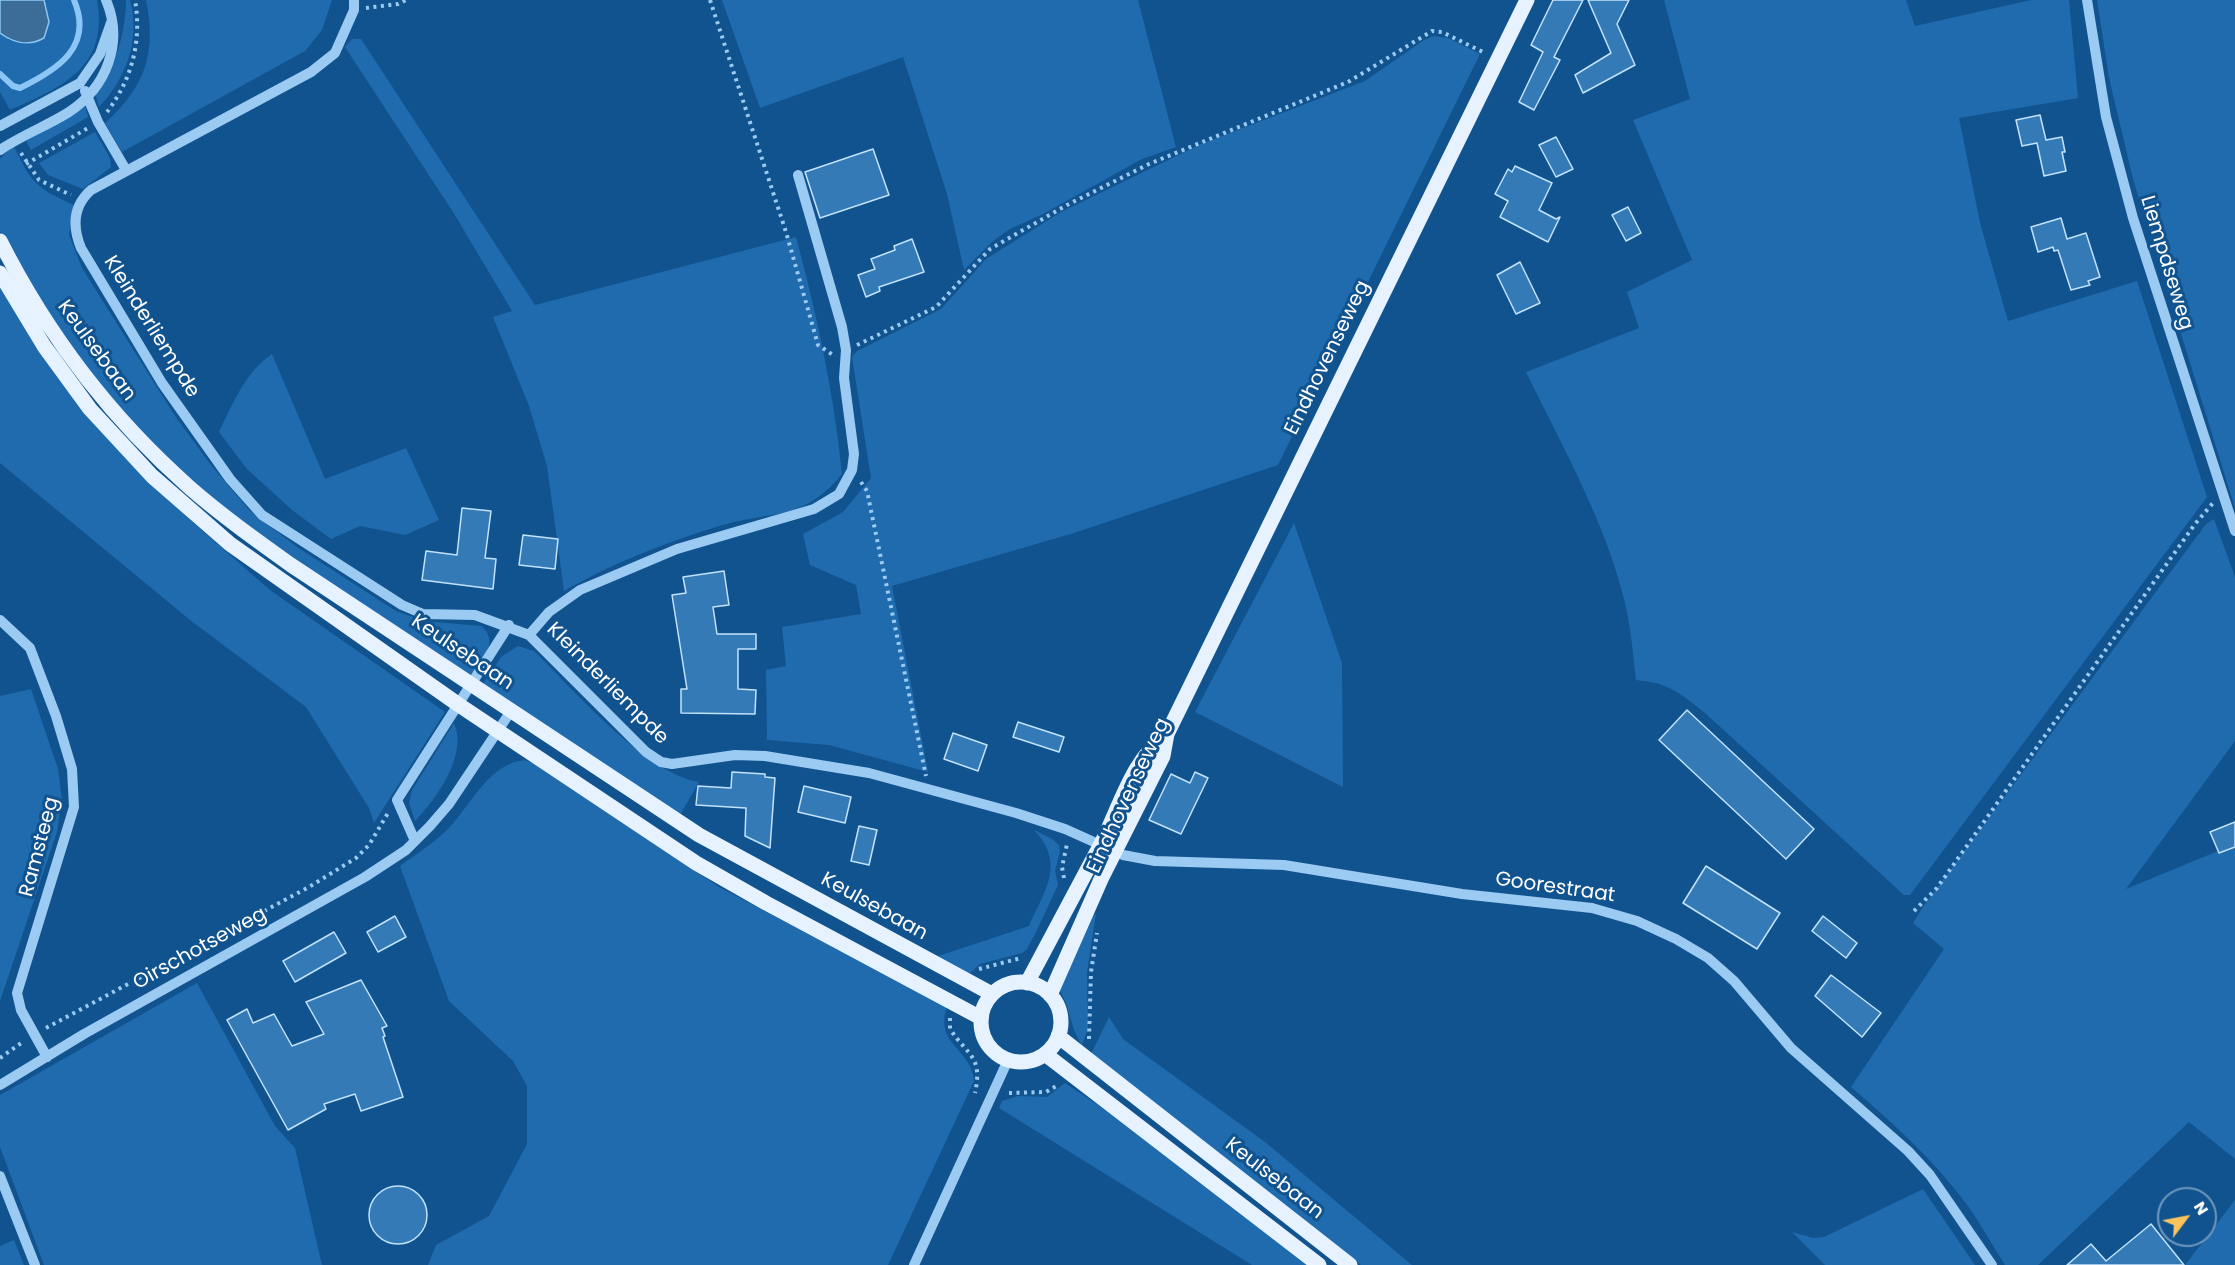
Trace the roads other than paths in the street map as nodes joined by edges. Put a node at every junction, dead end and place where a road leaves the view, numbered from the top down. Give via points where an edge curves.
1 (106, 0) edge
2 (1527, 0) edge
3 (2087, 0) edge
4 (354, 5) edge
5 (112, 20) junction
6 (80, 83) junction
7 (88, 96) junction
8 (0, 126) edge
9 (0, 150) edge
10 (126, 170) junction
11 (798, 175) dead end
12 (0, 241) edge
13 (0, 273) edge
14 (2235, 531) edge
15 (0, 620) edge
16 (509, 626) junction
17 (529, 635) junction
18 (472, 685) junction
19 (459, 705) junction
20 (511, 711) junction
21 (498, 730) junction
22 (415, 841) junction
23 (1108, 848) junction
24 (1027, 983) junction
25 (992, 994) junction
26 (1050, 995) junction
27 (981, 1018) junction
28 (1058, 1036) junction
29 (1045, 1054) junction
30 (47, 1057) junction
31 (1008, 1060) junction
32 (0, 1085) edge
33 (0, 1176) edge
34 (35, 1265) edge
35 (914, 1265) edge
36 (1319, 1265) edge
37 (1350, 1265) edge
38 (1992, 1265) edge

1 - 5 street
2 - 23 main road, Eindhovenseweg via 1167,734 1148,750
3 - 14 street, Liempdseweg via 2106,117 2133,218
4 - 10 street via 334,53 311,72
5 - 6 street via 100,54
5 - 7 street via 112,54
6 - 7 street
6 - 8 street
7 - 9 street via 69,112
7 - 10 street
10 - 16 street, Kleinderliempde via 80,200 75,234 130,333 206,446 262,515 402,605 423,614 475,615
11 - 17 street, Kleinderliempde via 846,350 843,362 854,454 852,470 839,494 814,509 677,549 580,590 549,612
12 - 18 main road, Keulsebaan via 63,347 101,398 163,464 291,565
13 - 19 main road, Keulsebaan via 65,378 152,476 230,544
15 - 30 street, Ramsteeg via 30,648 57,716 72,769 74,807 17,993 21,1010
16 - 17 street
16 - 18 street
17 - 23 street, Kleinderliempde via 646,752 661,762 672,765 735,755 765,756 868,773 1065,829
18 - 19 street
18 - 20 main road, Keulsebaan
19 - 21 main road, Keulsebaan
19 - 22 street via 397,800
20 - 21 street, Oirschotseweg
20 - 25 main road, Keulsebaan via 699,835
21 - 22 street, Oirschotseweg via 449,804
21 - 27 main road, Keulsebaan via 696,863
22 - 30 street, Oirschotseweg via 365,877
23 - 24 main road, Eindhovenseweg
23 - 26 main road, Eindhovenseweg
23 - 38 street, Goorestraat via 1123,855 1166,862 1284,865 1462,894 1592,908 1637,921 1676,939 1708,958 1734,981 1791,1048 1908,1151 1942,1191
24 - 25 main road via 1004,987
24 - 26 main road
25 - 27 main road
26 - 28 main road via 1059,1014
27 - 31 main road via 985,1040 996,1054
28 - 29 main road
28 - 37 main road, Keulsebaan
29 - 31 main road via 1029,1061
29 - 36 main road, Keulsebaan
30 - 32 street, Oirschotseweg
31 - 35 street
33 - 34 street

